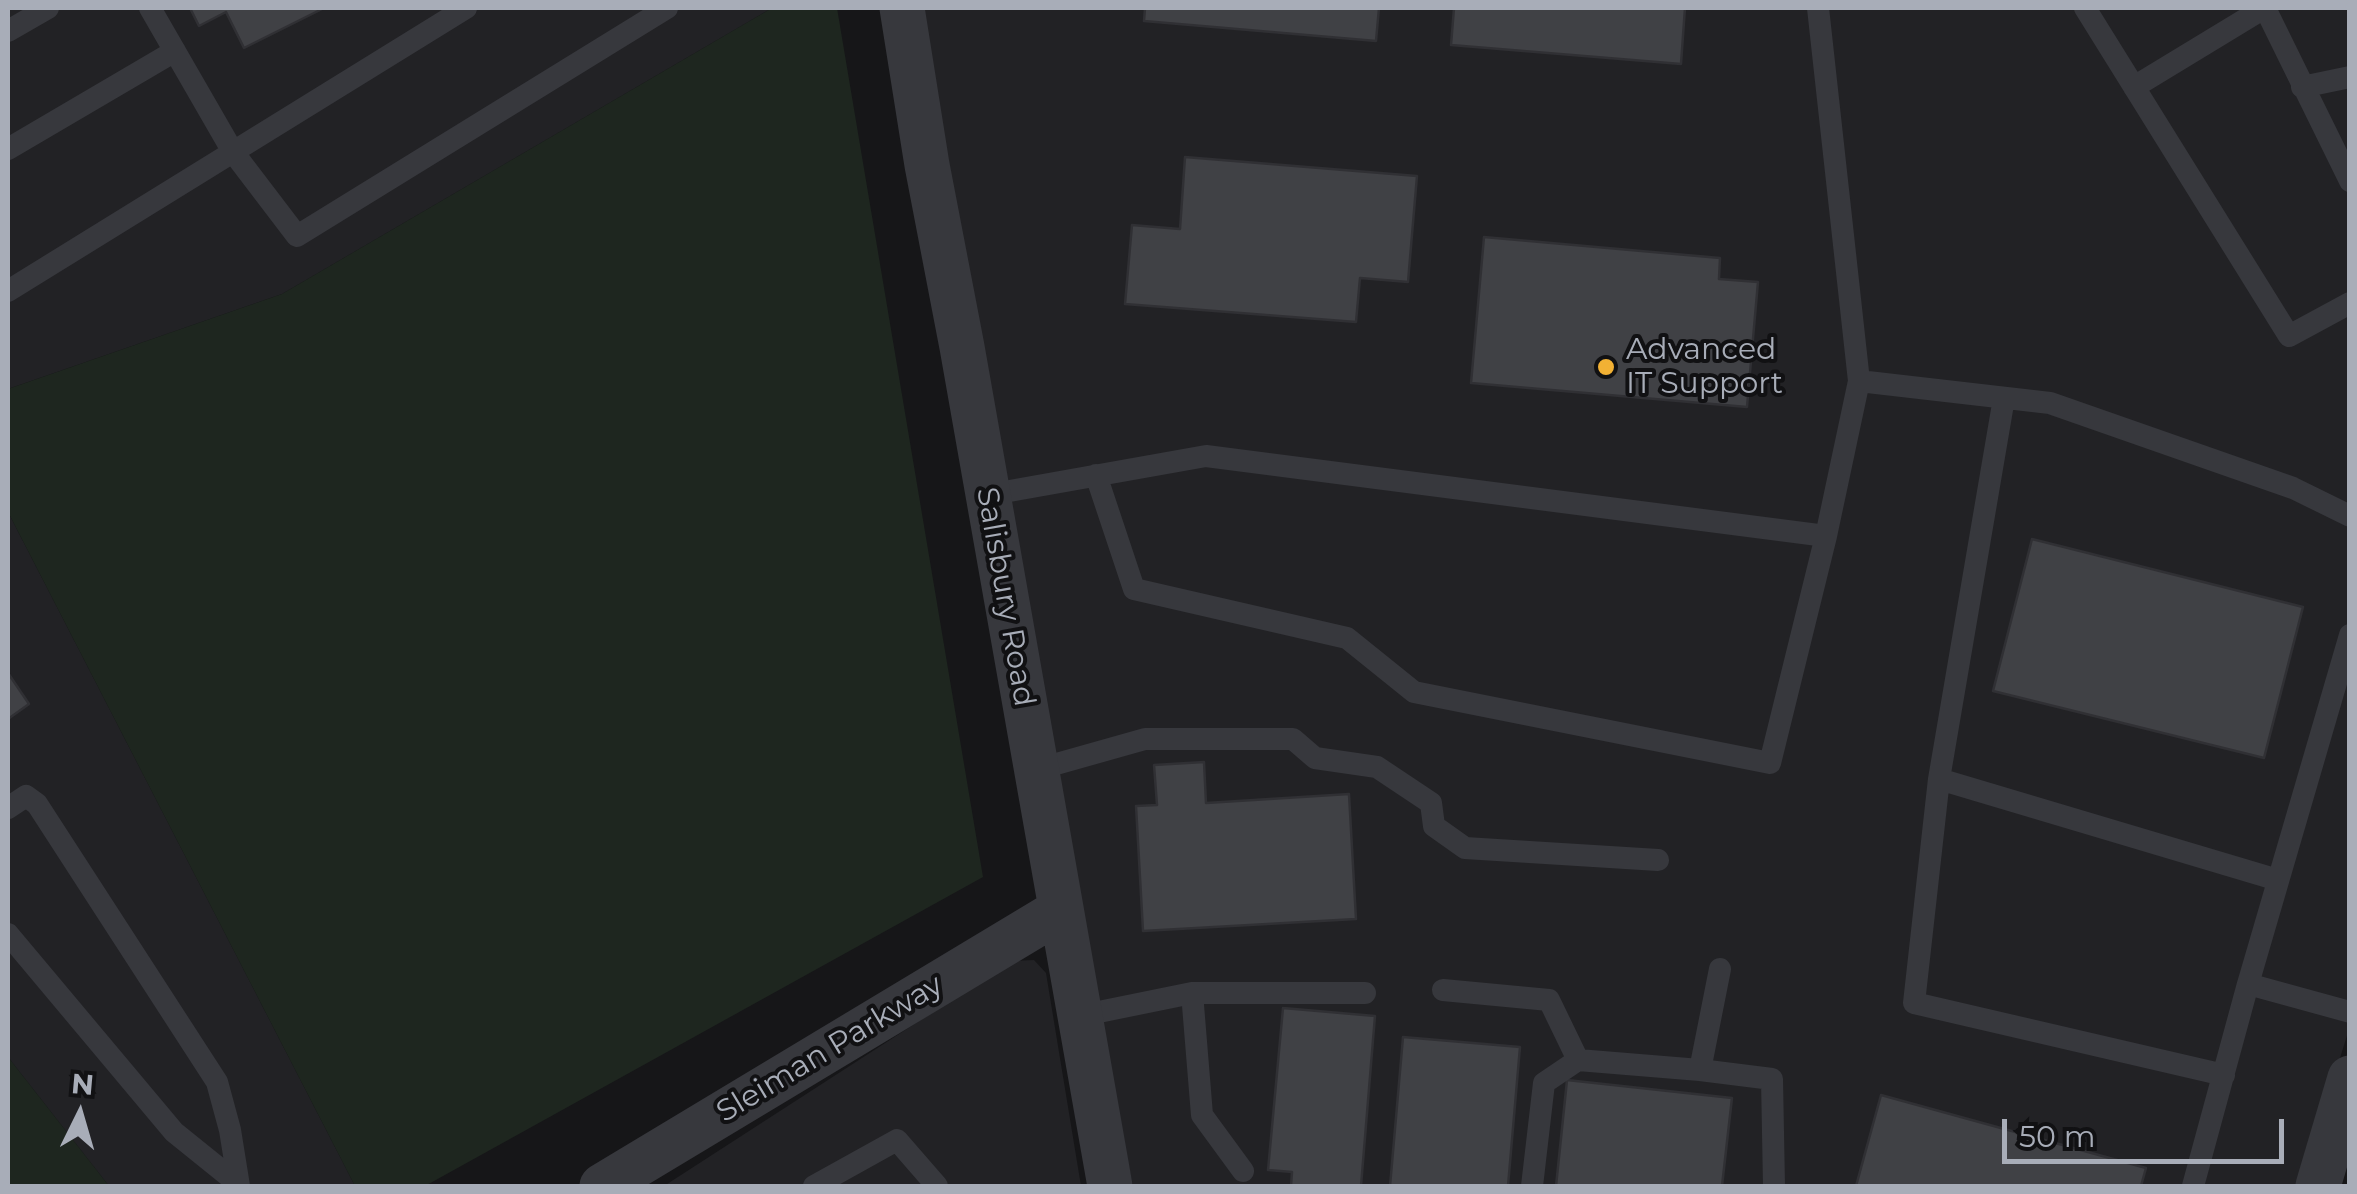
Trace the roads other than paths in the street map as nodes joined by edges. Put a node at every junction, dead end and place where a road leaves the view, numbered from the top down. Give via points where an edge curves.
1 (48, 8) edge
2 (150, 8) edge
3 (466, 8) edge
4 (667, 8) edge
5 (902, 8) edge
6 (1818, 8) edge
7 (2084, 8) edge
8 (2264, 8) edge
9 (8, 30) edge
10 (175, 51) junction
11 (2350, 76) edge
12 (2134, 87) junction
13 (2302, 87) junction
14 (8, 149) edge
15 (232, 152) junction
16 (2350, 180) edge
17 (8, 291) edge
18 (2350, 304) edge
19 (1858, 381) junction
20 (2004, 398) junction
21 (1096, 475) junction
22 (988, 495) junction
23 (2350, 516) edge
24 (1826, 536) junction
25 (2350, 636) edge
26 (1035, 770) junction
27 (1939, 779) junction
28 (8, 808) edge
29 (1658, 860) dead end
30 (2278, 880) junction
31 (1059, 911) junction
32 (8, 934) edge
33 (1720, 969) dead end
34 (2248, 984) junction
35 (1443, 990) dead end
36 (1192, 993) junction
37 (1364, 994) dead end
38 (2350, 1012) edge
39 (1078, 1016) junction
40 (1578, 1060) junction
41 (1700, 1070) junction
42 (2224, 1075) junction
43 (2350, 1078) edge
44 (1243, 1170) dead end
45 (237, 1184) edge
46 (602, 1186) edge
47 (814, 1186) edge
48 (937, 1186) edge
49 (1110, 1186) edge
50 (1532, 1186) edge
51 (1774, 1186) edge
52 (2193, 1186) edge
53 (2318, 1186) edge

1 - 9 lane
2 - 10 lane
3 - 15 lane
4 - 15 lane via 296,236
5 - 22 street, Salisbury Road
6 - 19 lane
7 - 12 lane
8 - 12 lane
8 - 13 lane
10 - 14 lane
10 - 15 lane
11 - 13 lane
12 - 18 lane via 2289,336
13 - 16 lane
15 - 17 lane
19 - 20 lane
19 - 24 lane
20 - 23 lane via 2050,403 2293,488
20 - 27 lane
21 - 22 lane
21 - 24 lane via 1206,456
21 - 24 lane via 1134,589 1347,638 1414,692 1770,763
22 - 26 street, Salisbury Road
25 - 30 lane
26 - 29 lane via 1145,739 1293,738 1315,758 1377,767 1431,804 1434,826 1465,848
26 - 31 street, Salisbury Road
27 - 30 lane
27 - 42 lane via 1914,1003
28 - 45 lane via 26,796 36,804 216,1082
30 - 34 lane
31 - 39 street, Salisbury Road
31 - 46 street, Sleiman Parkway
32 - 45 lane via 174,1132
33 - 41 lane
34 - 38 lane
34 - 42 lane
35 - 40 lane via 1549,1000
36 - 37 lane
36 - 39 lane
36 - 44 lane via 1202,1116
39 - 49 street, Salisbury Road
40 - 41 lane
40 - 50 lane via 1544,1083
41 - 51 lane via 1772,1079
42 - 52 lane
43 - 53 street
47 - 48 lane via 897,1140

